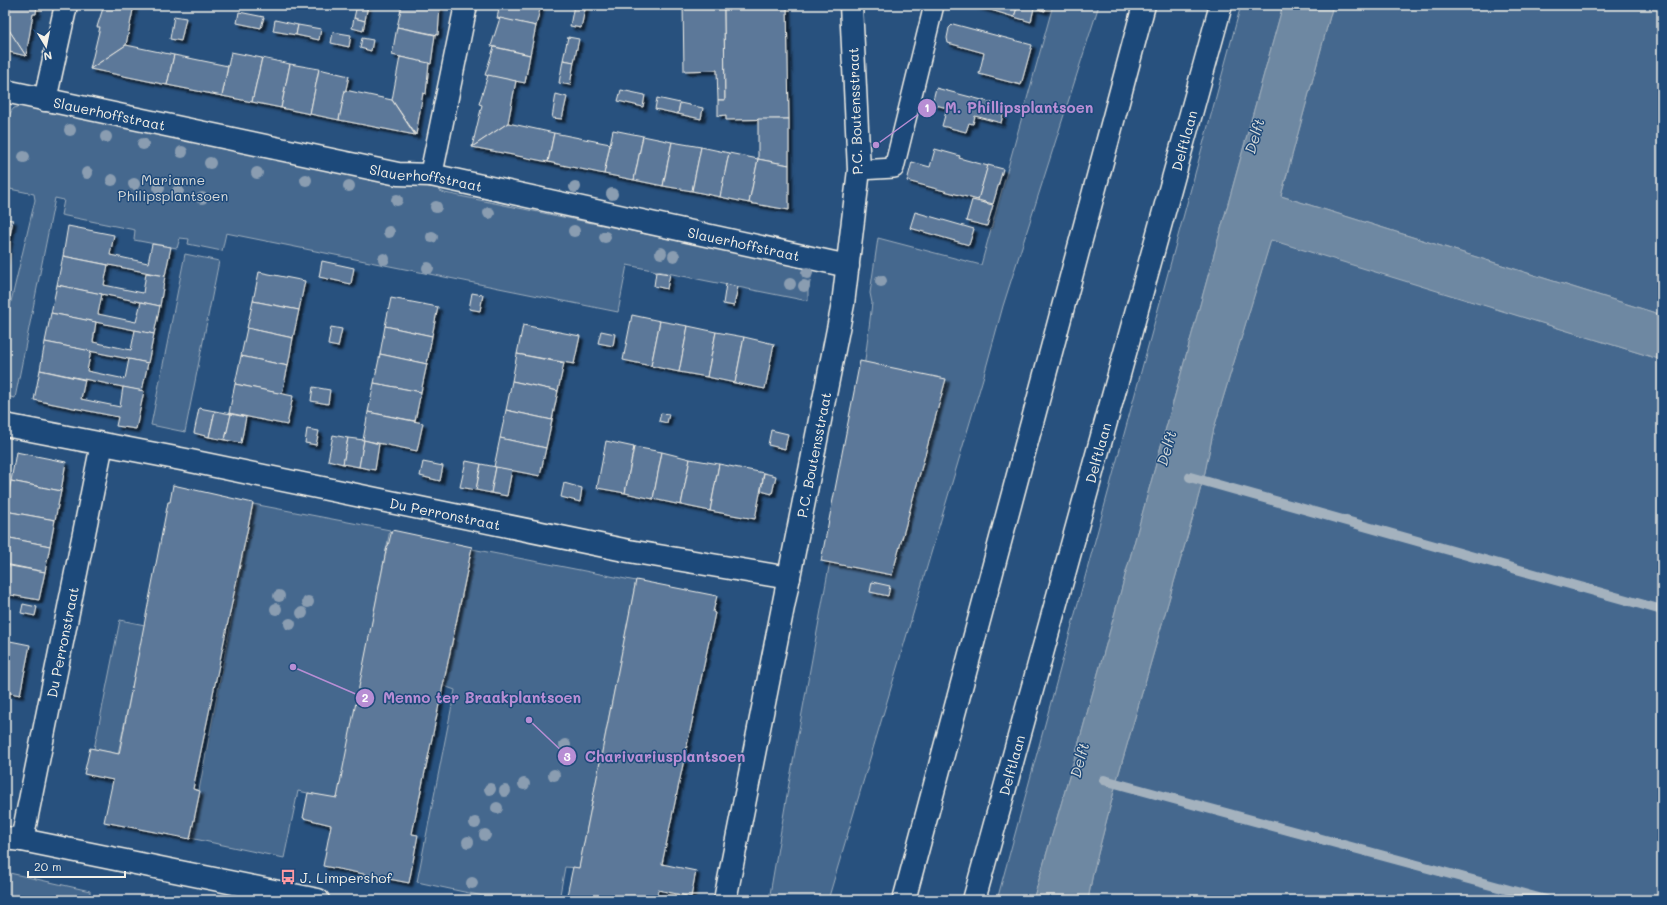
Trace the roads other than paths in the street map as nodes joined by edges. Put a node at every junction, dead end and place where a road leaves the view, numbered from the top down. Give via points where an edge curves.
1 (66, 5) edge
2 (466, 5) edge
3 (851, 5) edge
4 (934, 5) edge
5 (1144, 5) edge
6 (1221, 5) edge
7 (5, 91) edge
8 (45, 100) junction
9 (859, 170) junction
10 (431, 175) junction
11 (848, 266) junction
12 (5, 425) edge
13 (102, 444) junction
14 (789, 578) junction
15 (14, 839) edge
16 (318, 900) edge
17 (725, 900) edge
18 (904, 900) edge
19 (974, 900) edge

1 - 8 street
2 - 10 street
3 - 9 street, P.C. Boutensstraat
4 - 9 lane via 894,168
5 - 18 street
6 - 19 street, Delftlaan
7 - 8 street, Slauerhoffstraat
8 - 10 street, Slauerhoffstraat via 398,174
9 - 11 street, P.C. Boutensstraat
10 - 11 street, Slauerhoffstraat
11 - 14 street, P.C. Boutensstraat via 843,304
12 - 13 street, Du Perronstraat
13 - 14 street, Du Perronstraat via 629,551
13 - 15 street, Du Perronstraat
14 - 17 street, P.C. Boutensstraat
15 - 16 street

